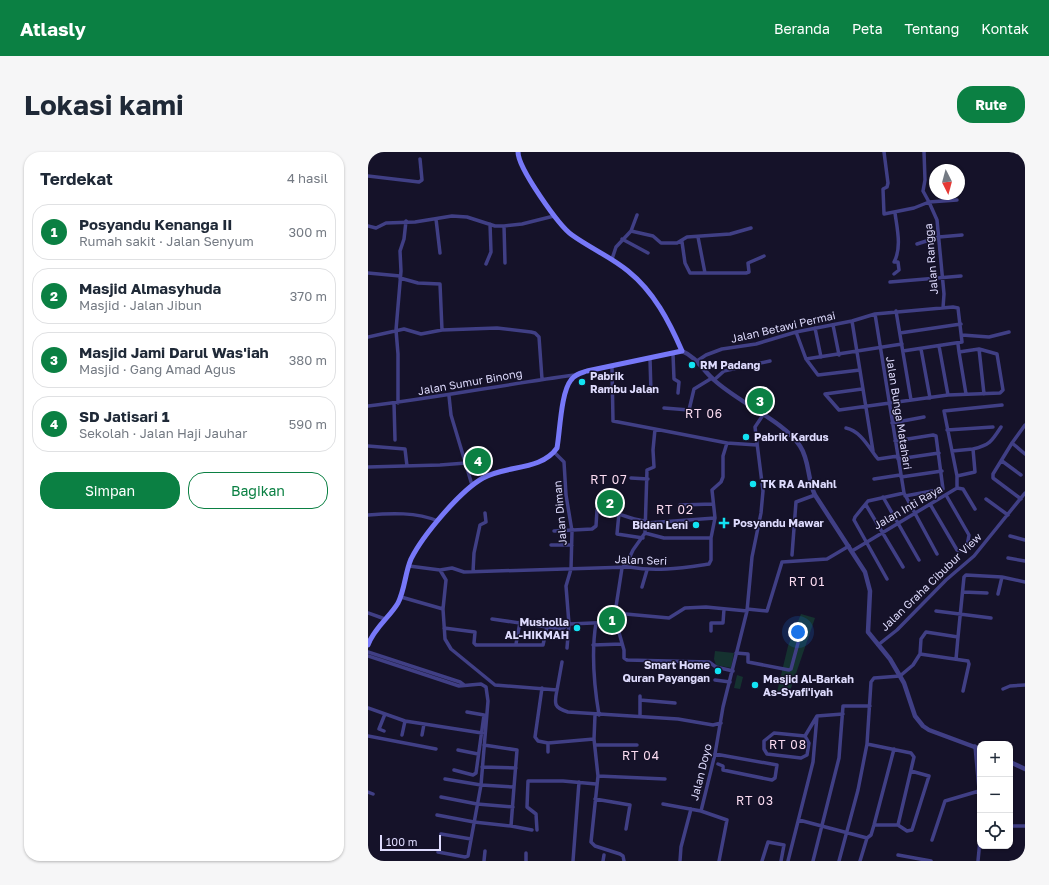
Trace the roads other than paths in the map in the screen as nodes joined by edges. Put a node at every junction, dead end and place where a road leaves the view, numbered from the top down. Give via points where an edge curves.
1 (518, 152) edge
2 (884, 152) edge
3 (924, 152) edge
4 (420, 159) dead end
5 (368, 176) edge
6 (957, 200) dead end
7 (929, 202) junction
8 (895, 213) junction
9 (637, 215) dead end
10 (554, 216) junction
11 (436, 219) junction
12 (406, 221) junction
13 (490, 224) junction
14 (368, 226) edge
15 (504, 226) junction
16 (750, 228) dead end
17 (631, 231) junction
18 (962, 235) dead end
19 (698, 237) junction
20 (939, 238) junction
21 (622, 239) junction
22 (682, 242) junction
23 (917, 244) dead end
24 (440, 253) dead end
25 (648, 253) dead end
26 (764, 256) dead end
27 (612, 259) junction
28 (505, 263) dead end
29 (486, 264) dead end
30 (368, 273) edge
31 (705, 273) junction
32 (894, 274) dead end
33 (961, 276) dead end
34 (400, 277) junction
35 (942, 277) junction
36 (890, 282) dead end
37 (943, 308) junction
38 (896, 311) junction
39 (875, 314) junction
40 (852, 321) junction
41 (833, 324) junction
42 (961, 324) junction
43 (815, 328) junction
44 (396, 330) junction
45 (442, 330) junction
46 (796, 332) junction
47 (1010, 332) dead end
48 (900, 333) junction
49 (962, 335) junction
50 (368, 337) edge
51 (902, 344) junction
52 (958, 344) junction
53 (939, 346) junction
54 (879, 348) junction
55 (921, 349) junction
56 (979, 349) junction
57 (682, 351) junction
58 (857, 352) junction
59 (903, 352) junction
60 (959, 352) junction
61 (673, 354) junction
62 (839, 355) junction
63 (821, 357) junction
64 (650, 359) junction
65 (806, 359) junction
66 (697, 361) junction
67 (770, 361) dead end
68 (612, 367) junction
69 (860, 370) junction
70 (575, 375) junction
71 (542, 379) junction
72 (713, 379) junction
73 (862, 389) junction
74 (651, 392) dead end
75 (678, 393) dead end
76 (966, 394) junction
77 (984, 394) junction
78 (948, 395) junction
79 (449, 396) junction
80 (770, 396) dead end
81 (930, 398) junction
82 (911, 400) junction
83 (396, 403) junction
84 (889, 403) junction
85 (1002, 405) dead end
86 (368, 406) edge
87 (865, 406) junction
88 (664, 408) dead end
89 (762, 415) junction
90 (924, 417) dead end
91 (892, 423) junction
92 (993, 427) dead end
93 (1000, 427) dead end
94 (1024, 427) edge
95 (846, 428) dead end
96 (655, 429) junction
97 (947, 430) junction
98 (395, 440) dead end
99 (895, 441) junction
100 (727, 443) junction
101 (1012, 443) junction
102 (368, 446) edge
103 (756, 446) junction
104 (973, 449) junction
105 (873, 451) junction
106 (952, 451) junction
107 (554, 452) junction
108 (939, 453) junction
109 (1025, 454) edge
110 (898, 458) junction
111 (1002, 461) junction
112 (466, 463) junction
113 (407, 466) junction
114 (368, 467) edge
115 (942, 471) junction
116 (1021, 475) dead end
117 (900, 476) junction
118 (957, 476) junction
119 (631, 478) dead end
120 (648, 478) junction
121 (874, 479) dead end
122 (472, 485) junction
123 (957, 488) junction
124 (1025, 493) edge
125 (815, 495) junction
126 (904, 495) junction
127 (946, 496) junction
128 (883, 497) junction
129 (1021, 498) junction
130 (602, 499) dead end
131 (986, 499) dead end
132 (713, 504) junction
133 (930, 504) junction
134 (680, 505) dead end
135 (866, 505) junction
136 (598, 507) junction
137 (975, 509) dead end
138 (485, 513) dead end
139 (914, 513) junction
140 (619, 514) junction
141 (368, 515) edge
142 (1008, 515) junction
143 (715, 518) junction
144 (438, 521) junction
145 (647, 522) junction
146 (898, 523) junction
147 (554, 531) dead end
148 (572, 531) junction
149 (882, 532) junction
150 (645, 533) junction
151 (1010, 536) dead end
152 (643, 538) junction
153 (711, 538) junction
154 (1025, 540) edge
155 (866, 542) junction
156 (552, 545) dead end
157 (572, 545) junction
158 (851, 549) junction
159 (937, 554) dead end
160 (792, 555) dead end
161 (1008, 558) dead end
162 (919, 560) dead end
163 (1025, 561) edge
164 (409, 566) junction
165 (903, 567) dead end
166 (622, 568) junction
167 (571, 569) junction
168 (440, 570) junction
169 (646, 570) junction
170 (473, 572) junction
171 (1002, 577) junction
172 (887, 580) dead end
173 (1025, 582) edge
174 (642, 588) dead end
175 (963, 592) junction
176 (987, 593) dead end
177 (998, 594) dead end
178 (401, 597) junction
179 (443, 609) junction
180 (724, 609) junction
181 (747, 610) junction
182 (936, 611) dead end
183 (368, 613) edge
184 (615, 614) junction
185 (961, 614) junction
186 (992, 618) dead end
187 (385, 619) junction
188 (492, 619) dead end
189 (520, 622) junction
190 (616, 622) junction
191 (596, 623) junction
192 (569, 624) junction
193 (547, 627) junction
194 (444, 628) junction
195 (711, 631) dead end
196 (958, 637) junction
197 (798, 643) dead end
198 (516, 644) junction
199 (622, 644) junction
200 (368, 645) edge
201 (593, 645) junction
202 (878, 645) junction
203 (567, 648) dead end
204 (368, 652) edge
205 (736, 653) junction
206 (920, 654) junction
207 (368, 656) edge
208 (956, 659) junction
209 (562, 662) dead end
210 (413, 668) junction
211 (733, 671) junction
212 (900, 676) junction
213 (715, 680) dead end
214 (730, 682) junction
215 (1025, 685) edge
216 (542, 688) junction
217 (1003, 689) dead end
218 (557, 690) junction
219 (963, 691) dead end
220 (675, 703) dead end
221 (870, 706) junction
222 (368, 708) edge
223 (467, 712) dead end
224 (385, 714) junction
225 (843, 714) junction
226 (597, 715) junction
227 (817, 716) junction
228 (640, 717) junction
229 (405, 721) junction
230 (721, 723) junction
231 (424, 724) junction
232 (384, 731) dead end
233 (482, 733) junction
234 (402, 735) dead end
235 (422, 735) dead end
236 (368, 736) edge
237 (805, 736) junction
238 (594, 739) junction
239 (548, 742) junction
240 (867, 744) junction
241 (484, 745) junction
242 (638, 745) dead end
243 (595, 746) junction
244 (977, 748) edge
245 (436, 749) dead end
246 (894, 749) junction
247 (458, 750) dead end
248 (548, 752) dead end
249 (478, 754) junction
250 (715, 754) junction
251 (1013, 763) edge
252 (718, 764) dead end
253 (482, 767) junction
254 (516, 768) junction
255 (1025, 769) edge
256 (454, 770) dead end
257 (911, 771) junction
258 (598, 776) junction
259 (445, 778) dead end
260 (665, 779) dead end
261 (579, 782) junction
262 (596, 784) junction
263 (481, 785) junction
264 (514, 788) junction
265 (368, 792) edge
266 (977, 792) edge
267 (373, 794) dead end
268 (441, 797) dead end
269 (594, 799) junction
270 (477, 804) junction
271 (663, 804) dead end
272 (513, 807) junction
273 (691, 809) junction
274 (701, 811) junction
275 (437, 815) dead end
276 (799, 820) junction
277 (474, 822) junction
278 (874, 825) junction
279 (898, 825) junction
280 (511, 826) junction
281 (821, 826) junction
282 (1013, 826) edge
283 (1025, 826) edge
284 (626, 829) dead end
285 (532, 830) dead end
286 (537, 830) dead end
287 (846, 832) junction
288 (441, 834) dead end
289 (867, 838) junction
290 (471, 839) junction
291 (932, 840) dead end
292 (979, 849) edge
293 (485, 851) dead end
294 (438, 852) dead end
295 (526, 853) dead end
296 (604, 855) dead end
297 (898, 855) dead end
298 (484, 861) edge
299 (526, 861) edge
300 (573, 861) edge
301 (603, 861) edge
302 (624, 861) edge
303 (680, 861) edge
304 (719, 861) edge
305 (762, 861) edge
306 (781, 861) edge
307 (788, 861) edge
308 (813, 861) edge
309 (839, 861) edge
310 (860, 861) edge
311 (931, 861) edge
312 (978, 861) edge

1 - 10 main road via 525,173
2 - 8 street via 888,183 883,189 884,214
3 - 7 street, Jalan Rangga via 923,191
4 - 5 street via 422,180 419,182
6 - 7 street
7 - 8 street
7 - 20 street, Jalan Rangga via 938,220
8 - 32 street via 898,242 894,262 898,262 899,270
9 - 17 street
10 - 15 street
10 - 27 main road via 570,234
11 - 12 street
11 - 13 street via 468,217
11 - 24 street
12 - 14 street via 386,222 376,228
12 - 34 street via 400,251
13 - 15 street
13 - 29 street via 491,252
15 - 28 street
16 - 19 street via 730,234
17 - 21 street
17 - 22 street via 653,236 661,243
18 - 20 street
19 - 22 street via 687,237
19 - 31 street
20 - 23 street
20 - 35 street, Jalan Rangga
21 - 25 street
21 - 27 street
22 - 31 street via 685,263 690,273
26 - 31 street via 748,263 748,273
27 - 57 main road via 628,271 656,302
30 - 34 street
33 - 35 street
34 - 44 street
34 - 45 street via 418,283 440,284
35 - 36 street
35 - 37 street, Jalan Rangga
37 - 38 street, Jalan Betawi Permai
37 - 42 street, Jalan Betawi Permai via 956,307 959,310
38 - 39 street, Jalan Betawi Permai
38 - 48 street
39 - 40 street, Jalan Betawi Permai
39 - 54 street, Jalan Bunga Matahari
40 - 41 street, Jalan Betawi Permai
40 - 58 street
41 - 43 street, Jalan Betawi Permai
41 - 62 street
42 - 48 street
42 - 49 street
43 - 46 street, Jalan Betawi Permai
43 - 63 street
44 - 45 street via 404,329 421,334
44 - 50 street
44 - 83 street
45 - 71 street via 497,328 535,333 540,343
46 - 65 street
46 - 66 street, Jalan Betawi Permai via 756,344 722,349 706,354
47 - 49 street via 989,338
48 - 51 street
49 - 52 street via 963,341
51 - 54 street
51 - 59 street
52 - 53 street
52 - 60 street
53 - 55 street
53 - 78 street
54 - 58 street
54 - 84 street, Jalan Bunga Matahari
55 - 59 street
55 - 81 street
56 - 60 street
56 - 77 street
56 - 77 street via 997,354 1003,390 1000,393
57 - 61 main road
57 - 66 street
58 - 62 street
58 - 69 street
59 - 82 street
60 - 76 street
61 - 64 main road
61 - 75 street via 674,380 679,382
62 - 63 street
63 - 65 street
64 - 68 main road
64 - 74 street
65 - 69 street via 818,376
66 - 72 street
67 - 72 street via 724,372
68 - 70 main road
68 - 96 street via 613,421
69 - 73 street
70 - 71 street, Jalan Sumur Binong
70 - 107 main road via 569,381 565,392 557,448
71 - 79 street, Jalan Sumur Binong
72 - 88 street via 694,390 689,410
72 - 89 street
73 - 87 street
73 - 87 street via 825,394 837,409
76 - 77 street
76 - 78 street
78 - 81 street
79 - 83 street, Jalan Sumur Binong
79 - 112 street via 451,415
80 - 89 street, Jalan Doyo
81 - 82 street
82 - 84 street
83 - 86 street, Jalan Sumur Binong
83 - 98 street
84 - 87 street
84 - 91 street, Jalan Bunga Matahari
85 - 97 street, Jalan Inti Raya via 945,409 943,414
87 - 105 street
89 - 103 street, Jalan Doyo via 755,427
89 - 125 street via 778,424 800,445 807,459 810,483
90 - 91 street
91 - 99 street, Jalan Bunga Matahari
92 - 97 street
93 - 104 street via 986,446
94 - 101 street
95 - 105 street via 857,434
96 - 100 street
96 - 120 street via 654,467 647,470
97 - 106 street, Jalan Inti Raya
99 - 108 street via 934,435
99 - 110 street, Jalan Bunga Matahari
100 - 103 street
100 - 132 street, Jalan Seri via 721,482 712,490
101 - 109 street
101 - 111 street
102 - 113 street via 405,449
103 - 181 street, Jalan Doyo via 763,491 752,557
104 - 106 street
104 - 118 street via 975,472
105 - 110 street via 880,460
106 - 118 street, Jalan Inti Raya
107 - 122 main road via 543,461 495,472
107 - 148 street, Jalan Diman via 564,462
108 - 110 street
108 - 115 street
110 - 117 street, Jalan Bunga Matahari
111 - 116 street
111 - 129 street via 993,478
112 - 113 street
112 - 122 street
113 - 114 street
115 - 117 street
115 - 126 street via 942,490
117 - 121 street
117 - 126 street, Jalan Bunga Matahari
118 - 123 street, Jalan Inti Raya
119 - 120 street
120 - 145 street
122 - 144 main road
123 - 127 street, Jalan Inti Raya
123 - 137 street via 963,489
124 - 129 street, Jalan Graha Cibubur View
125 - 158 street
125 - 160 street via 796,502
126 - 128 street
126 - 139 street, Jalan Bunga Matahari
127 - 133 street, Jalan Inti Raya
127 - 133 street via 969,538 963,552 958,552
128 - 135 street via 868,501
128 - 146 street
129 - 142 street, Jalan Graha Cibubur View
130 - 136 street
131 - 142 street
132 - 134 street
132 - 143 street, Jalan Seri
133 - 139 street, Jalan Inti Raya
135 - 149 street
135 - 155 street via 854,520
136 - 140 street
136 - 148 street via 596,526 592,529
138 - 170 street via 486,522 480,525 474,553
139 - 146 street, Jalan Inti Raya
139 - 159 street, Jalan Bunga Matahari
140 - 145 street
140 - 152 street via 617,534
141 - 144 street via 420,515
142 - 202 street, Jalan Graha Cibubur View via 974,556
143 - 145 street
143 - 153 street, Jalan Seri
144 - 164 main road
145 - 150 street
146 - 149 street, Jalan Inti Raya
146 - 162 street
147 - 148 street
148 - 157 street, Jalan Diman
149 - 155 street, Jalan Inti Raya
149 - 165 street
150 - 152 street
150 - 153 street, Jalan Seri via 664,538
151 - 154 street
152 - 166 street
153 - 169 street, Jalan Seri via 709,564 670,570
155 - 158 street, Jalan Inti Raya
155 - 172 street
156 - 157 street
157 - 167 street, Jalan Diman
158 - 181 street, Jalan Inti Raya via 827,559 782,562 767,611
158 - 202 street via 868,580 868,632
161 - 163 street
164 - 168 street, Jalan Seri
164 - 178 main road
166 - 167 street, Jalan Seri
166 - 169 street, Jalan Seri
166 - 184 street
167 - 170 street, Jalan Seri
167 - 192 street, Jalan Diman via 566,586
168 - 170 street, Jalan Seri via 452,568
168 - 179 street via 446,580
169 - 174 street
171 - 173 street
171 - 175 street via 966,575
171 - 177 street
175 - 176 street
175 - 185 street
178 - 179 street
178 - 187 main road
179 - 194 street
180 - 181 street
180 - 184 street via 685,608 669,618
180 - 195 street via 723,623 711,623
181 - 205 street, Jalan Doyo
182 - 185 street
183 - 187 street
184 - 190 street
185 - 186 street
185 - 196 street
187 - 200 main road
188 - 189 street
189 - 193 street
189 - 198 street
190 - 191 street
190 - 199 street
191 - 192 street
191 - 201 street
192 - 193 street via 562,629
192 - 203 street, Jalan Diman
193 - 198 street via 543,645
194 - 198 street via 475,632 476,645
194 - 216 street via 445,639 451,648 495,685
196 - 206 street via 926,632 922,639
196 - 208 street
197 - 205 street via 789,670 748,662 748,654
199 - 201 street
199 - 211 street via 624,658 627,660 709,662 716,667
201 - 226 street
202 - 212 street
204 - 210 street
205 - 211 street, Jalan Doyo
206 - 208 street
206 - 212 street
207 - 210 street
208 - 219 street via 968,661 969,664
209 - 218 street
210 - 241 street via 464,685 481,684 486,687 488,701
211 - 214 street, Jalan Doyo
212 - 221 street via 874,678 871,682
212 - 244 street via 915,716 923,726
213 - 214 street
214 - 230 street, Jalan Doyo
215 - 217 street
216 - 218 street
216 - 239 street via 535,737 538,741
218 - 226 street via 558,709
220 - 228 street via 640,698
221 - 225 street via 845,705
221 - 240 street
222 - 224 street
223 - 233 street via 484,715
224 - 229 street
224 - 232 street via 377,729
225 - 227 street
225 - 281 street via 839,758
226 - 228 street
226 - 238 street
227 - 237 street
227 - 276 street via 813,762
228 - 230 street via 689,720 713,725
229 - 231 street
229 - 234 street
230 - 250 street, Jalan Doyo
231 - 233 street
231 - 235 street
233 - 249 street
236 - 245 street
237 - 237 street via 808,743 807,754 803,758 771,755 765,752 765,738 774,733
238 - 239 street
238 - 243 street
239 - 248 street
240 - 246 street
240 - 287 street
241 - 253 street
241 - 254 street via 515,748
242 - 243 street
243 - 258 street
246 - 257 street via 913,754
246 - 278 street
247 - 249 street
249 - 256 street via 476,773 473,775
250 - 252 street via 775,763 777,766 775,778 772,780 724,770 723,766
250 - 274 street, Jalan Doyo
251 - 255 street
253 - 254 street
253 - 263 street
254 - 264 street
257 - 279 street
257 - 279 street via 929,776 912,830 907,831
258 - 260 street
258 - 262 street
259 - 263 street
261 - 262 street
261 - 286 street via 528,782 527,807 536,814
261 - 300 street
262 - 269 street
263 - 264 street
263 - 270 street
264 - 272 street
265 - 267 street
266 - 291 street via 944,801
268 - 270 street
269 - 284 street via 630,805
269 - 302 street via 591,842 595,846 620,854
270 - 272 street
270 - 277 street
271 - 273 street
272 - 280 street
273 - 274 street, Jalan Doyo
273 - 303 street, Jalan Doyo
274 - 304 street via 727,820
275 - 277 street
276 - 281 street
276 - 307 street
277 - 280 street
277 - 290 street
278 - 279 street
278 - 289 street via 871,835
280 - 285 street
281 - 287 street
281 - 308 street
282 - 283 street
287 - 289 street
287 - 309 street
288 - 290 street
289 - 310 street
290 - 294 street via 468,856
292 - 312 street
293 - 298 street
295 - 299 street
296 - 301 street
297 - 311 street
305 - 306 street via 767,843 770,842 784,845

